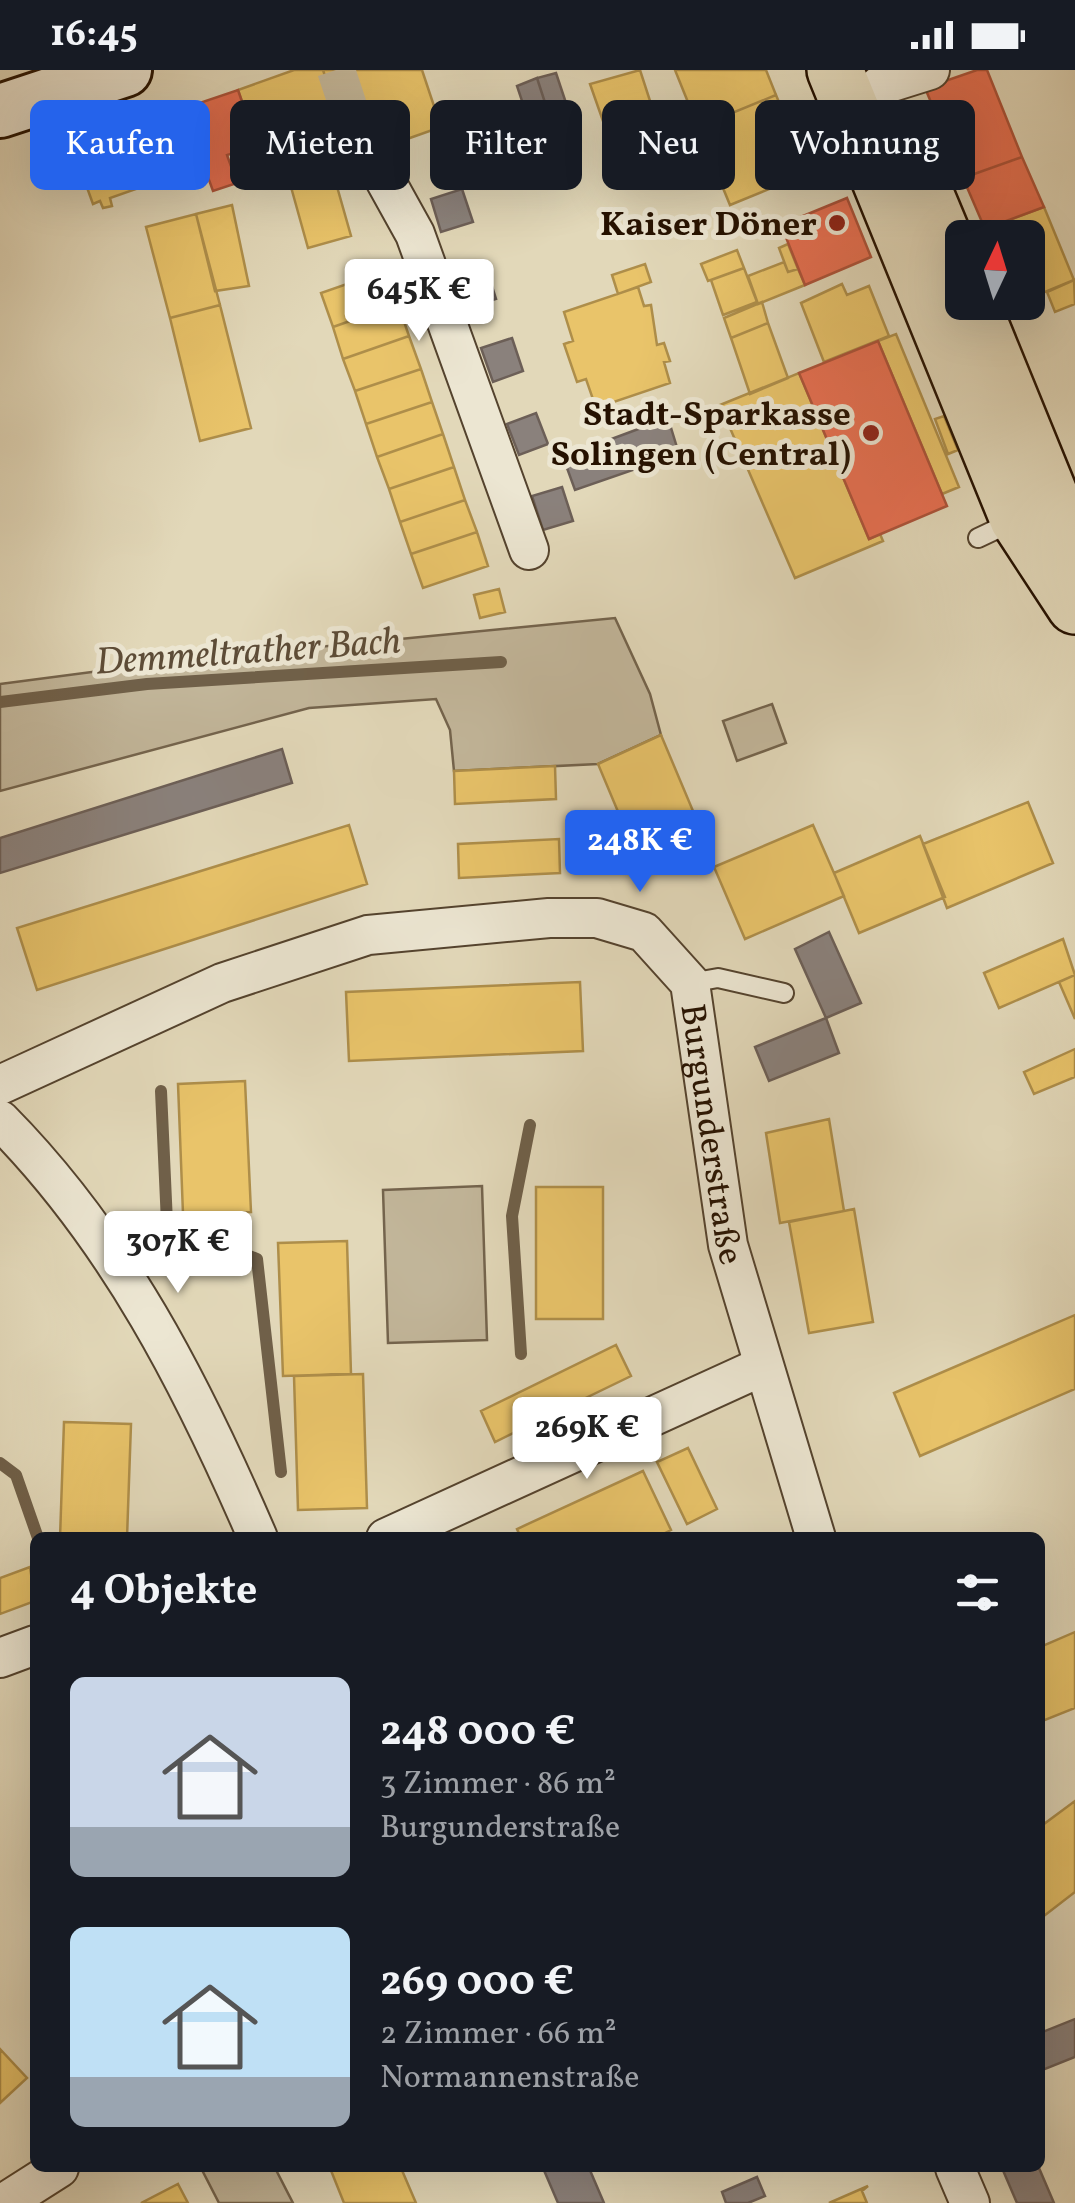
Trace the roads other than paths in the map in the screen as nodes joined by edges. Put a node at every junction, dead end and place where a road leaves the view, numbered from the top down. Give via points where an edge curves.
1 (125, 70) edge
2 (879, 74) edge
3 (0, 111) edge
4 (391, 190) edge
5 (945, 239) edge
6 (979, 320) edge
7 (998, 528) junction
8 (530, 550) dead end
9 (1075, 558) edge
10 (1075, 606) edge
11 (690, 983) junction
12 (784, 993) dead end
13 (0, 1085) edge
14 (0, 1120) edge
15 (763, 1366) junction
16 (255, 1532) edge
17 (399, 1532) edge
18 (814, 1532) edge
19 (30, 1647) edge
20 (0, 1658) edge
21 (53, 2172) edge
22 (957, 2172) edge
23 (4, 2203) edge
24 (970, 2203) edge

1 - 3 main road
2 - 5 main road
2 - 7 main road
4 - 8 street via 415,234
6 - 9 main road
7 - 9 lane via 1036,508 1058,547
7 - 10 main road
11 - 12 lane via 718,978
11 - 13 street, Burgunderstraße via 644,932 597,918 368,935 222,983
11 - 15 street, Burgunderstraße via 728,1245
14 - 16 street via 49,1170 138,1293
15 - 17 street
15 - 18 street, Burgunderstraße
19 - 20 street
21 - 23 street
22 - 24 street

